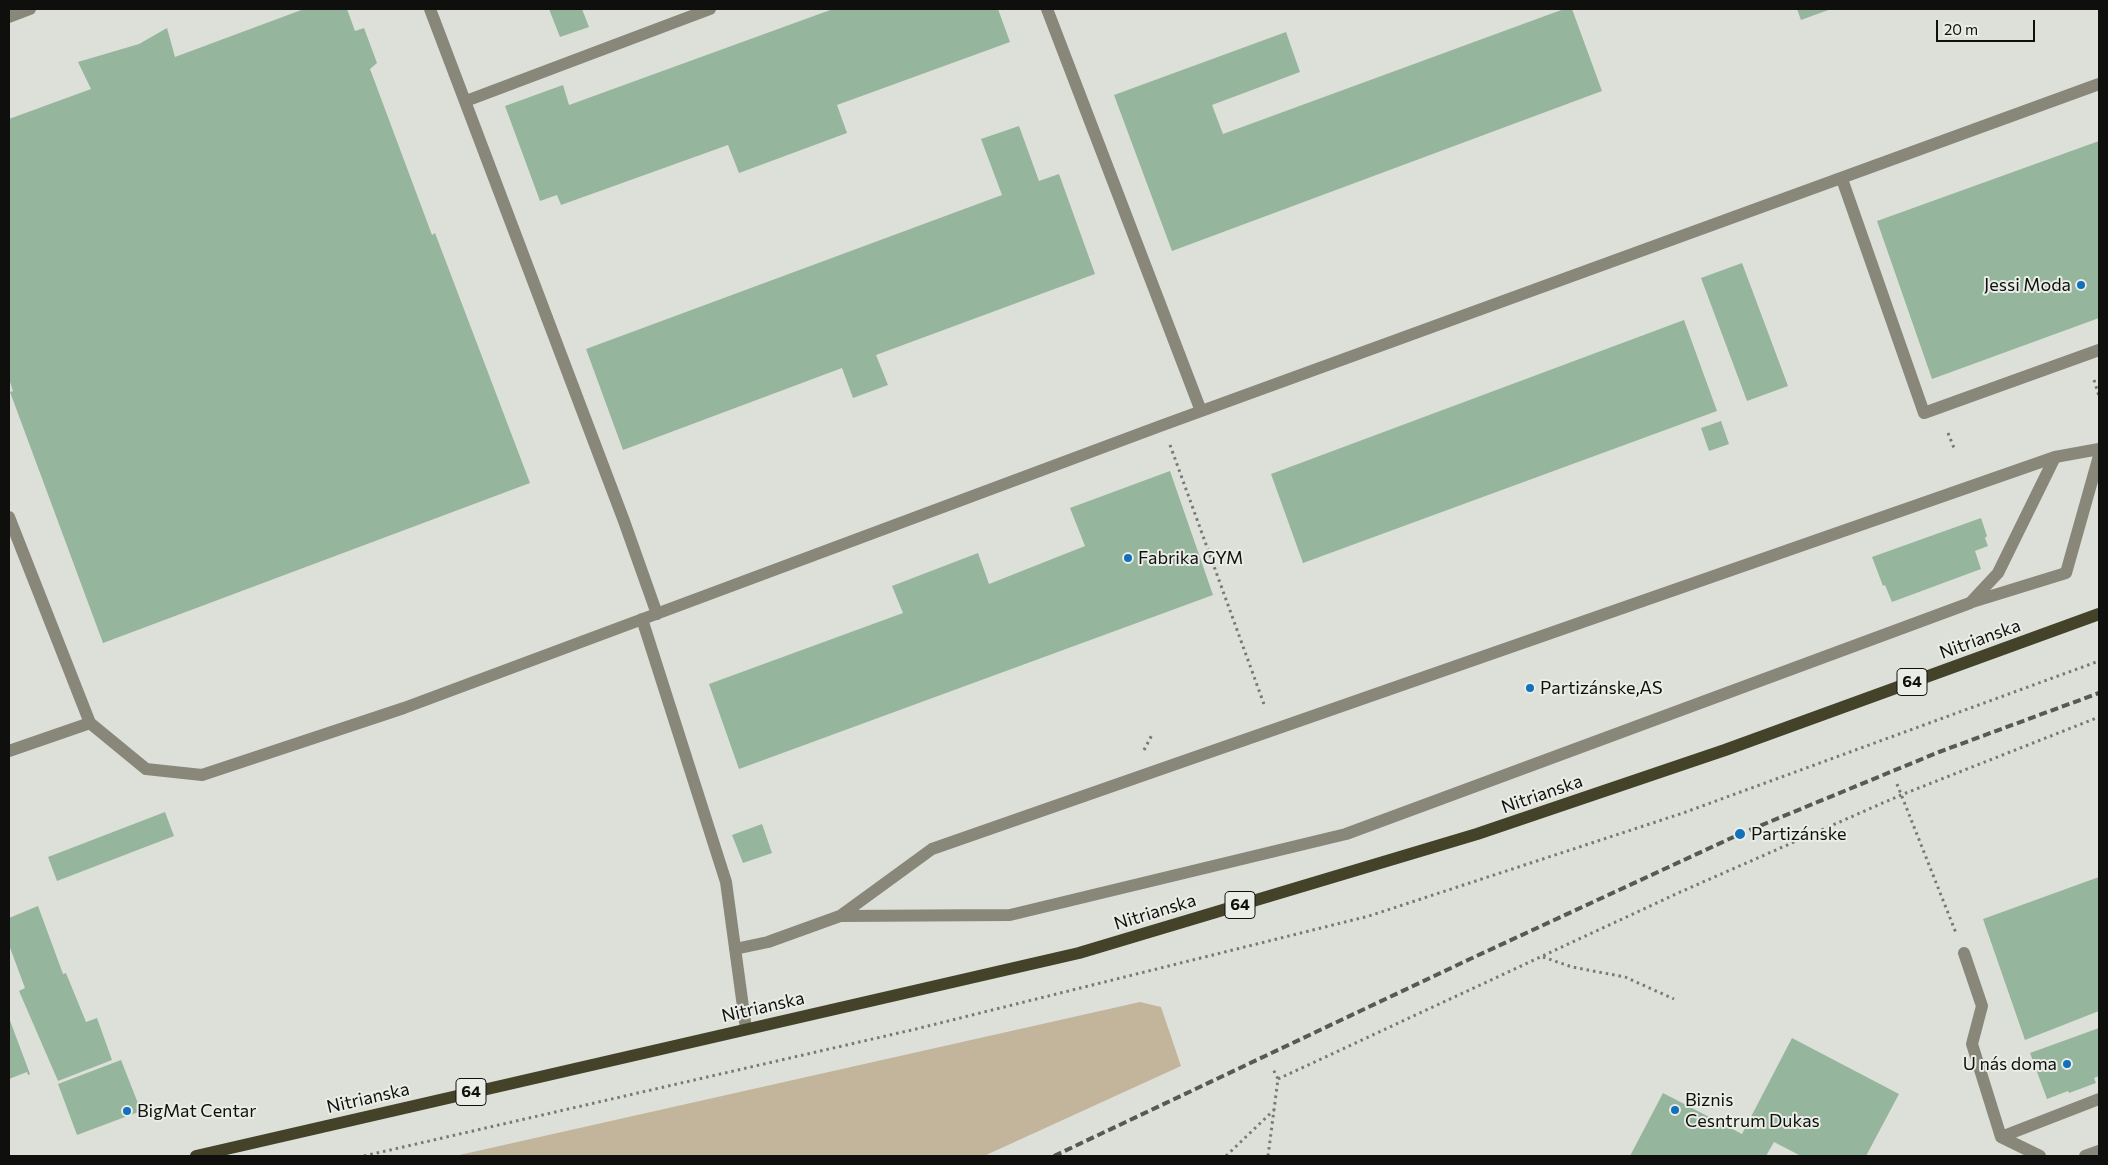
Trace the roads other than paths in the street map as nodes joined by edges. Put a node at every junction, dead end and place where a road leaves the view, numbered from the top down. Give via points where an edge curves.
1 (30, 9) edge
2 (430, 9) edge
3 (710, 9) edge
4 (1047, 9) edge
5 (9, 16) edge
6 (2099, 84) edge
7 (466, 102) junction
8 (1842, 179) junction
9 (2099, 350) edge
10 (1201, 411) junction
11 (2099, 449) edge
12 (2099, 456) edge
13 (2054, 457) junction
14 (9, 517) edge
15 (1970, 603) junction
16 (657, 614) junction
17 (2099, 614) edge
18 (642, 619) junction
19 (90, 723) junction
20 (9, 751) edge
21 (840, 916) junction
22 (735, 950) junction
23 (1964, 954) road end
24 (746, 1028) junction
25 (2099, 1098) edge
26 (2001, 1137) junction
27 (2099, 1151) edge
28 (196, 1156) edge
29 (2040, 1156) edge
30 (2085, 1156) edge

1 - 5 lane
2 - 7 lane
3 - 7 lane
4 - 10 lane
6 - 8 lane
7 - 16 lane
8 - 9 lane via 1924,412
8 - 10 lane
10 - 16 lane
11 - 13 lane
12 - 15 lane via 2066,573
13 - 15 lane via 1998,573
13 - 21 lane via 932,849
14 - 19 lane
15 - 21 lane via 1346,834 1010,915
16 - 18 lane
17 - 24 main road, Nitrianska / 64 via 1725,750 1477,834 1079,953
18 - 19 lane via 404,708 202,775 146,769
18 - 22 lane via 726,882
19 - 20 lane
21 - 22 lane via 768,942
22 - 24 lane
23 - 26 lane via 1982,1006 1972,1044
24 - 28 main road, Nitrianska / 64
25 - 26 lane
26 - 29 lane
27 - 30 lane

